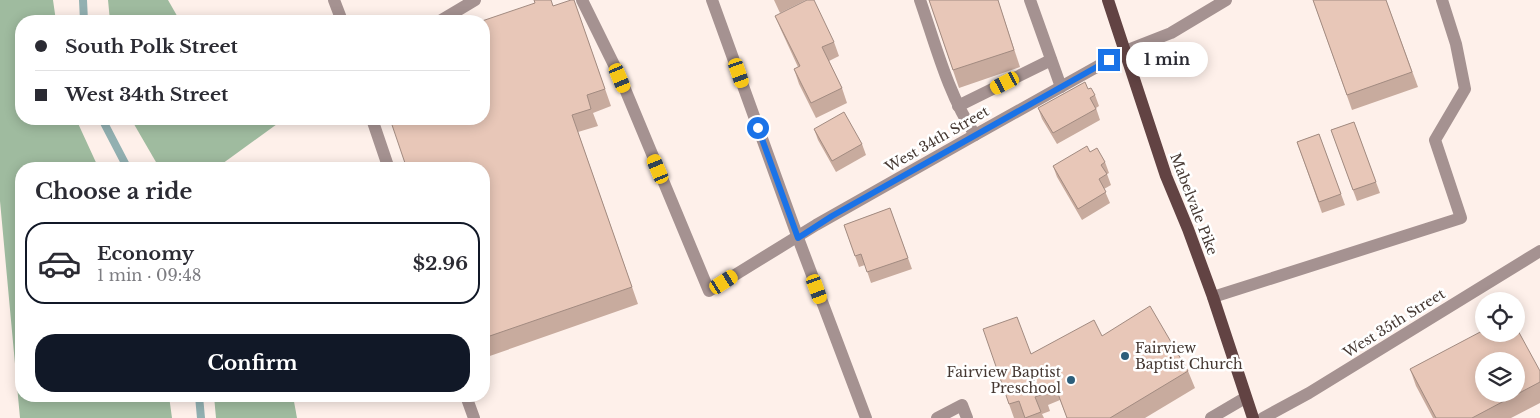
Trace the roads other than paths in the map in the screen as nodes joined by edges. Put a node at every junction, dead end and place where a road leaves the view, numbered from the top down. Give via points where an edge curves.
1 (334, 0) edge
2 (475, 0) edge
3 (582, 0) edge
4 (712, 0) edge
5 (920, 0) edge
6 (1030, 0) edge
7 (1108, 0) edge
8 (1226, 0) edge
9 (1442, 0) edge
10 (340, 15) edge
11 (450, 15) edge
12 (1125, 50) junction
13 (1051, 60) junction
14 (1061, 87) junction
15 (958, 106) junction
16 (374, 125) edge
17 (975, 135) junction
18 (387, 162) edge
19 (798, 238) junction
20 (1540, 251) edge
21 (1213, 297) junction
22 (1245, 398) junction
23 (468, 402) edge
24 (474, 418) edge
25 (866, 418) edge
26 (937, 418) edge
27 (967, 418) edge
28 (1211, 418) edge
29 (1253, 418) edge
30 (1262, 418) edge

1 - 10 street
2 - 11 street
3 - 19 street, West 34th Street via 620,78 709,291
4 - 19 street
5 - 15 street
6 - 13 street
7 - 12 main road, Mabelvale Pike
8 - 12 street, West 34th Street via 1171,33
9 - 21 street via 1456,44 1465,89 1435,140 1461,218
12 - 14 street, West 34th Street
12 - 21 main road, Mabelvale Pike via 1166,176
13 - 14 street
13 - 15 street
14 - 17 street, West 34th Street
15 - 17 street
16 - 18 street
17 - 19 street, West 34th Street
19 - 25 street
20 - 30 street, West 35th Street via 1309,393
21 - 22 main road, Mabelvale Pike
22 - 28 street
22 - 29 main road, Mabelvale Pike
23 - 24 street
26 - 27 street via 962,405

